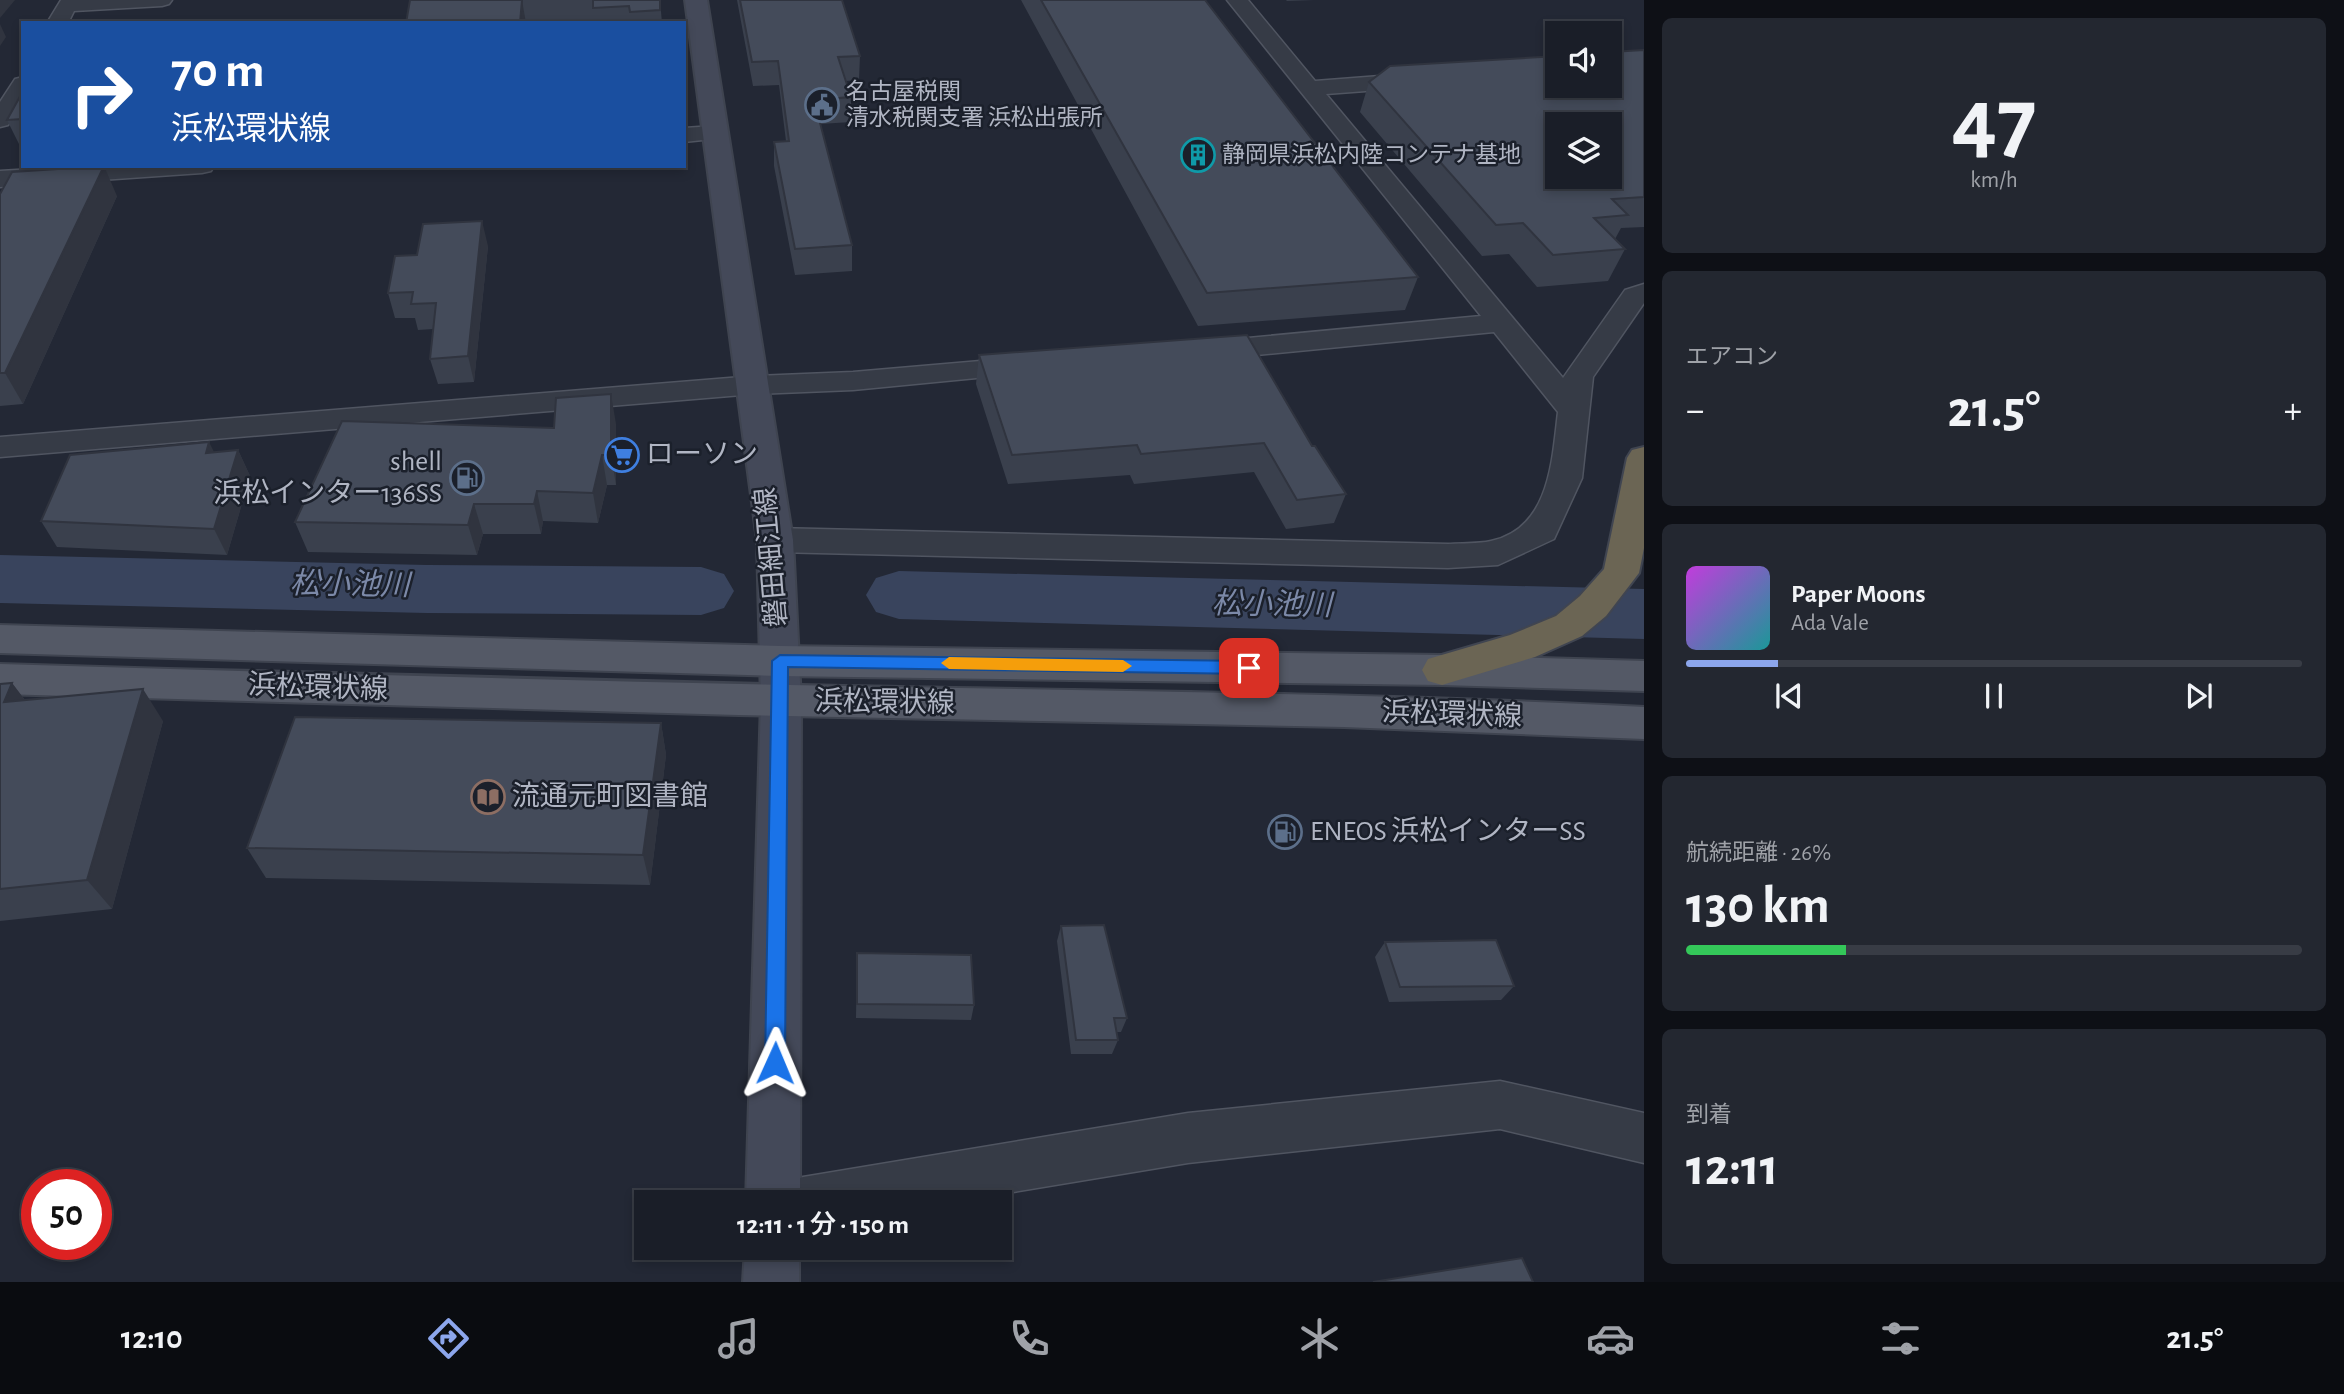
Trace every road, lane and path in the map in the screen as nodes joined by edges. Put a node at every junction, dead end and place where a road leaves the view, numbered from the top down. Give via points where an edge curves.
1 (162, 0) edge
2 (696, 0) edge
3 (1237, 0) edge
4 (58, 21) edge
5 (21, 78) edge
6 (1447, 78) edge
7 (0, 79) edge
8 (21, 87) edge
9 (1308, 88) junction
10 (0, 120) edge
11 (699, 134) edge
12 (171, 168) edge
13 (0, 179) edge
14 (1644, 292) edge
15 (1502, 323) junction
16 (1184, 352) edge
17 (1059, 364) edge
18 (754, 385) junction
19 (1574, 411) junction
20 (0, 447) edge
21 (1644, 458) edge
22 (775, 540) junction
23 (0, 639) edge
24 (780, 661) junction
25 (1442, 670) junction
26 (1644, 676) edge
27 (0, 679) edge
28 (781, 701) junction
29 (1644, 723) edge
30 (1644, 1138) edge
31 (773, 1190) edge
32 (875, 1190) edge
33 (772, 1260) edge
34 (771, 1282) edge

1 - 4 street via 66,5
2 - 11 main road, 磐田細江線
3 - 9 street
5 - 7 street
6 - 9 street
8 - 10 street
9 - 15 street
11 - 18 main road, 磐田細江線
12 - 13 street
14 - 19 street via 1636,296 1578,377
15 - 16 street
15 - 19 street
17 - 18 street
18 - 20 street
18 - 22 main road, 磐田細江線
19 - 22 street via 1566,478 1542,531 1499,553 1448,556
21 - 25 highway via 1621,573 1594,606 1569,626 1521,647
22 - 24 main road, 磐田細江線
23 - 24 main road, 浜松環状線
24 - 25 main road, 浜松環状線
24 - 28 main road, 磐田細江線
25 - 26 main road, 浜松環状線
27 - 28 main road, 浜松環状線
28 - 29 main road, 浜松環状線 via 1390,713
28 - 31 main road, 磐田細江線
30 - 32 street via 1500,1105 1188,1138
33 - 34 main road

